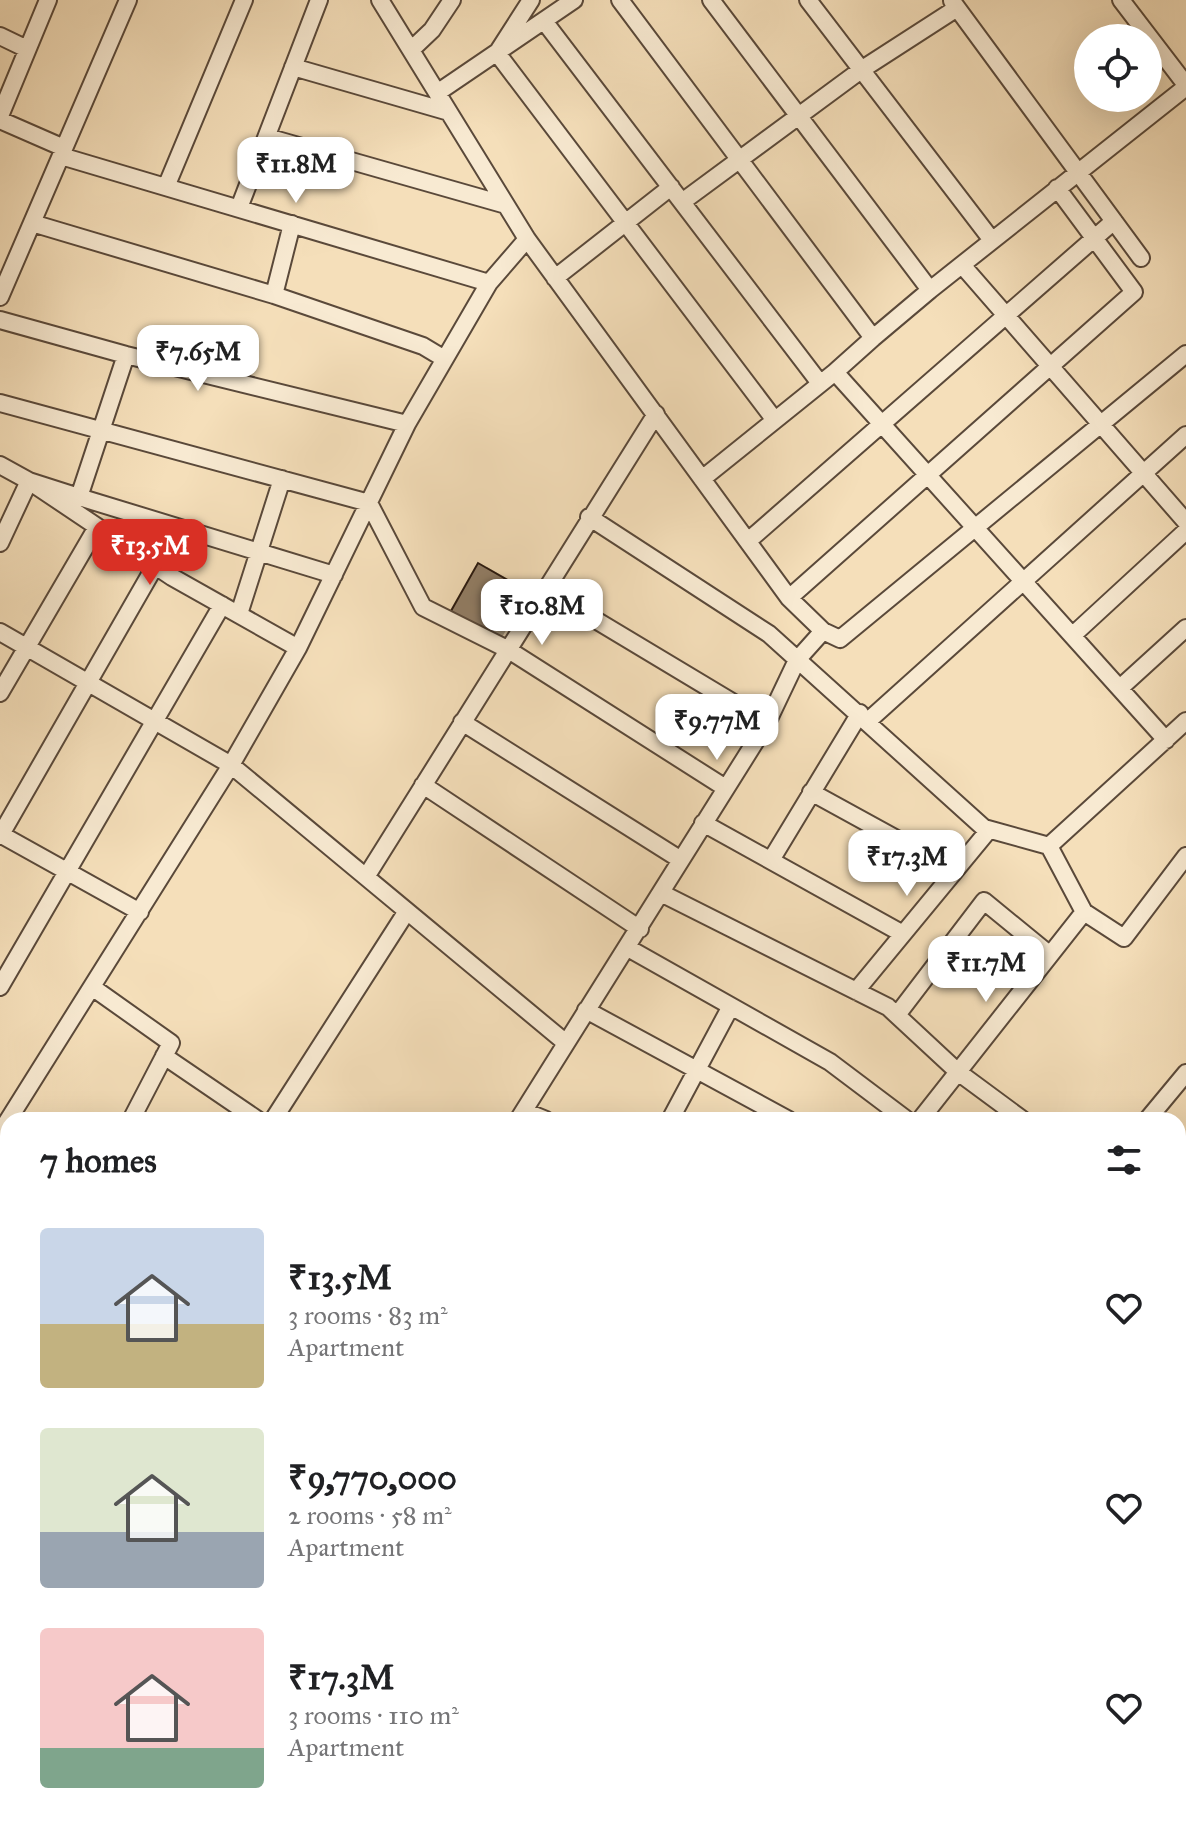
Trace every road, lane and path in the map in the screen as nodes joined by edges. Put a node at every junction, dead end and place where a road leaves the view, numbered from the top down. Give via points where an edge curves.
1 (48, 0) edge
2 (128, 0) edge
3 (244, 0) edge
4 (319, 0) edge
5 (380, 0) edge
6 (452, 0) edge
7 (531, 0) edge
8 (574, 0) edge
9 (620, 0) edge
10 (711, 0) edge
11 (808, 0) edge
12 (1121, 0) edge
13 (954, 4) edge
14 (544, 21) junction
15 (0, 36) edge
16 (27, 49) junction
17 (411, 50) junction
18 (497, 53) junction
19 (293, 67) junction
20 (861, 70) junction
21 (1186, 86) edge
22 (437, 93) junction
23 (449, 112) junction
24 (799, 116) junction
25 (0, 118) edge
26 (267, 137) junction
27 (62, 152) junction
28 (740, 157) junction
29 (1077, 173) junction
30 (166, 187) junction
31 (671, 187) junction
32 (1057, 188) junction
33 (682, 202) junction
34 (506, 205) junction
35 (239, 208) junction
36 (1114, 221) junction
37 (32, 223) junction
38 (292, 224) junction
39 (623, 225) junction
40 (1094, 238) junction
41 (527, 239) junction
42 (991, 239) junction
43 (1141, 258) dead end
44 (962, 265) junction
45 (555, 278) junction
46 (489, 283) junction
47 (930, 290) junction
48 (274, 295) junction
49 (0, 297) edge
50 (1006, 316) junction
51 (0, 320) edge
52 (873, 338) junction
53 (1186, 354) edge
54 (126, 355) junction
55 (443, 358) junction
56 (1049, 366) junction
57 (835, 372) junction
58 (819, 382) junction
59 (0, 403) edge
60 (656, 414) junction
61 (774, 419) junction
62 (407, 424) junction
63 (882, 425) junction
64 (1101, 425) junction
65 (101, 429) junction
66 (1186, 435) edge
67 (0, 465) edge
68 (1144, 472) junction
69 (927, 476) junction
70 (282, 479) junction
71 (702, 479) junction
72 (29, 481) junction
73 (79, 497) junction
74 (369, 503) junction
75 (589, 517) junction
76 (1186, 522) edge
77 (97, 527) junction
78 (977, 529) junction
79 (1186, 531) edge
80 (748, 541) junction
81 (0, 543) edge
82 (259, 553) junction
83 (155, 566) junction
84 (334, 575) junction
85 (1023, 580) junction
86 (544, 589) junction
87 (789, 598) junction
88 (222, 605) junction
89 (239, 614) junction
90 (1186, 628) edge
91 (823, 631) junction
92 (0, 632) edge
93 (1073, 635) junction
94 (27, 647) junction
95 (298, 648) junction
96 (507, 649) junction
97 (797, 660) junction
98 (88, 683) junction
99 (1120, 688) junction
100 (0, 693) edge
101 (864, 717) junction
102 (154, 721) junction
103 (1186, 721) edge
104 (462, 722) junction
105 (767, 723) junction
106 (1166, 740) junction
107 (231, 765) junction
108 (423, 785) junction
109 (724, 787) junction
110 (811, 792) junction
111 (703, 823) junction
112 (988, 831) junction
113 (0, 835) edge
114 (1049, 846) junction
115 (1186, 856) edge
116 (681, 860) junction
117 (771, 860) junction
118 (65, 871) junction
119 (955, 871) junction
120 (366, 877) junction
121 (661, 893) junction
122 (407, 911) junction
123 (140, 912) junction
124 (1084, 912) junction
125 (640, 929) junction
126 (903, 934) junction
127 (628, 948) junction
128 (1050, 955) junction
129 (0, 987) edge
130 (92, 987) junction
131 (856, 991) junction
132 (731, 1006) junction
133 (586, 1010) junction
134 (897, 1015) junction
135 (566, 1043) junction
136 (164, 1056) junction
137 (697, 1071) junction
138 (958, 1072) junction
139 (1186, 1073) edge
140 (13, 1112) edge
141 (139, 1112) edge
142 (246, 1112) edge
143 (278, 1112) edge
144 (523, 1112) edge
145 (674, 1112) edge
146 (774, 1112) edge
147 (896, 1112) edge
148 (926, 1112) edge
149 (1012, 1112) edge
150 (1154, 1112) edge
151 (1186, 1652) edge
152 (1186, 1661) edge

1 - 16 street
2 - 27 street
3 - 30 street
4 - 19 street
5 - 17 street
6 - 17 street
7 - 18 street
8 - 14 street
9 - 28 street
10 - 24 street
11 - 20 street
12 - 21 street
13 - 20 street
13 - 29 street
14 - 18 street
14 - 31 street
15 - 16 street
16 - 25 street
17 - 22 street
18 - 22 street
18 - 39 street
19 - 23 street
19 - 26 street
20 - 24 street
20 - 42 street
21 - 29 street
22 - 23 street
23 - 34 street
24 - 28 street
24 - 47 street
25 - 27 street
26 - 34 street
26 - 35 street
27 - 30 street
27 - 37 street
28 - 33 street
28 - 52 street
29 - 32 street
29 - 36 street
30 - 35 street
31 - 33 street
31 - 39 street
32 - 40 street
32 - 42 street
33 - 58 street
34 - 41 street
35 - 38 street
36 - 40 street
36 - 43 street
37 - 48 street
37 - 49 street
38 - 46 street
38 - 48 street
39 - 45 street
39 - 61 street
40 - 50 street
40 - 56 street via 1134,292
41 - 45 street
41 - 46 street
42 - 44 street
44 - 47 street
44 - 50 street
45 - 60 street
46 - 55 street
47 - 52 street
48 - 55 street via 423,346
50 - 56 street
50 - 63 street
51 - 54 street
52 - 57 street
53 - 64 street
54 - 62 street
54 - 65 street
55 - 62 street
56 - 64 street
56 - 69 street
57 - 58 street
57 - 63 street
58 - 61 street
59 - 65 street
60 - 71 street
60 - 75 street
61 - 71 street
62 - 74 street
63 - 69 street
63 - 80 street
64 - 68 street
64 - 78 street
65 - 70 street
65 - 73 street
66 - 68 street
67 - 72 street
68 - 76 street
68 - 85 street
69 - 78 street
69 - 87 street
70 - 74 street
70 - 82 street
71 - 80 street
72 - 73 street
72 - 77 street
72 - 81 street
73 - 82 street
74 - 84 street
74 - 96 street via 423,607
75 - 86 street
75 - 97 street via 747,618
77 - 83 street
77 - 94 street
78 - 85 street
78 - 91 street via 840,639
79 - 93 street
80 - 87 street
82 - 84 street
82 - 89 street
83 - 88 street
83 - 98 street
84 - 95 street
85 - 93 street
85 - 101 street
86 - 96 street
86 - 105 street
87 - 91 street
88 - 89 street
88 - 102 street
89 - 95 street
90 - 99 street
91 - 97 street
92 - 94 street
93 - 99 street
94 - 98 street
94 - 100 street
95 - 107 street
96 - 104 street
96 - 109 street
97 - 101 street
97 - 105 street
98 - 102 street
98 - 113 street
99 - 106 street
101 - 110 street
101 - 112 street
102 - 107 street
102 - 118 street
103 - 106 street
104 - 108 street
104 - 116 street
105 - 109 street
106 - 114 street
107 - 120 street
107 - 123 street
108 - 120 street
108 - 125 street
109 - 111 street
110 - 117 street
110 - 119 street
111 - 116 street
111 - 117 street
112 - 114 street
112 - 119 street
113 - 118 street
114 - 124 street
115 - 124 street via 1124,938
116 - 121 street
117 - 126 street
118 - 123 street
118 - 129 street
119 - 126 street
120 - 122 street
121 - 125 street
121 - 131 street
122 - 135 street
122 - 143 street
123 - 130 street
124 - 128 street
125 - 127 street
126 - 131 street
127 - 132 street
127 - 133 street
128 - 134 street via 984,901
128 - 138 street
130 - 136 street via 171,1043
130 - 140 street
131 - 134 street
132 - 137 street
132 - 147 street via 830,1062
133 - 135 street
133 - 137 street
134 - 138 street
135 - 144 street
136 - 141 street
136 - 142 street
137 - 145 street
137 - 146 street
138 - 148 street
138 - 149 street
139 - 150 street
151 - 152 street

